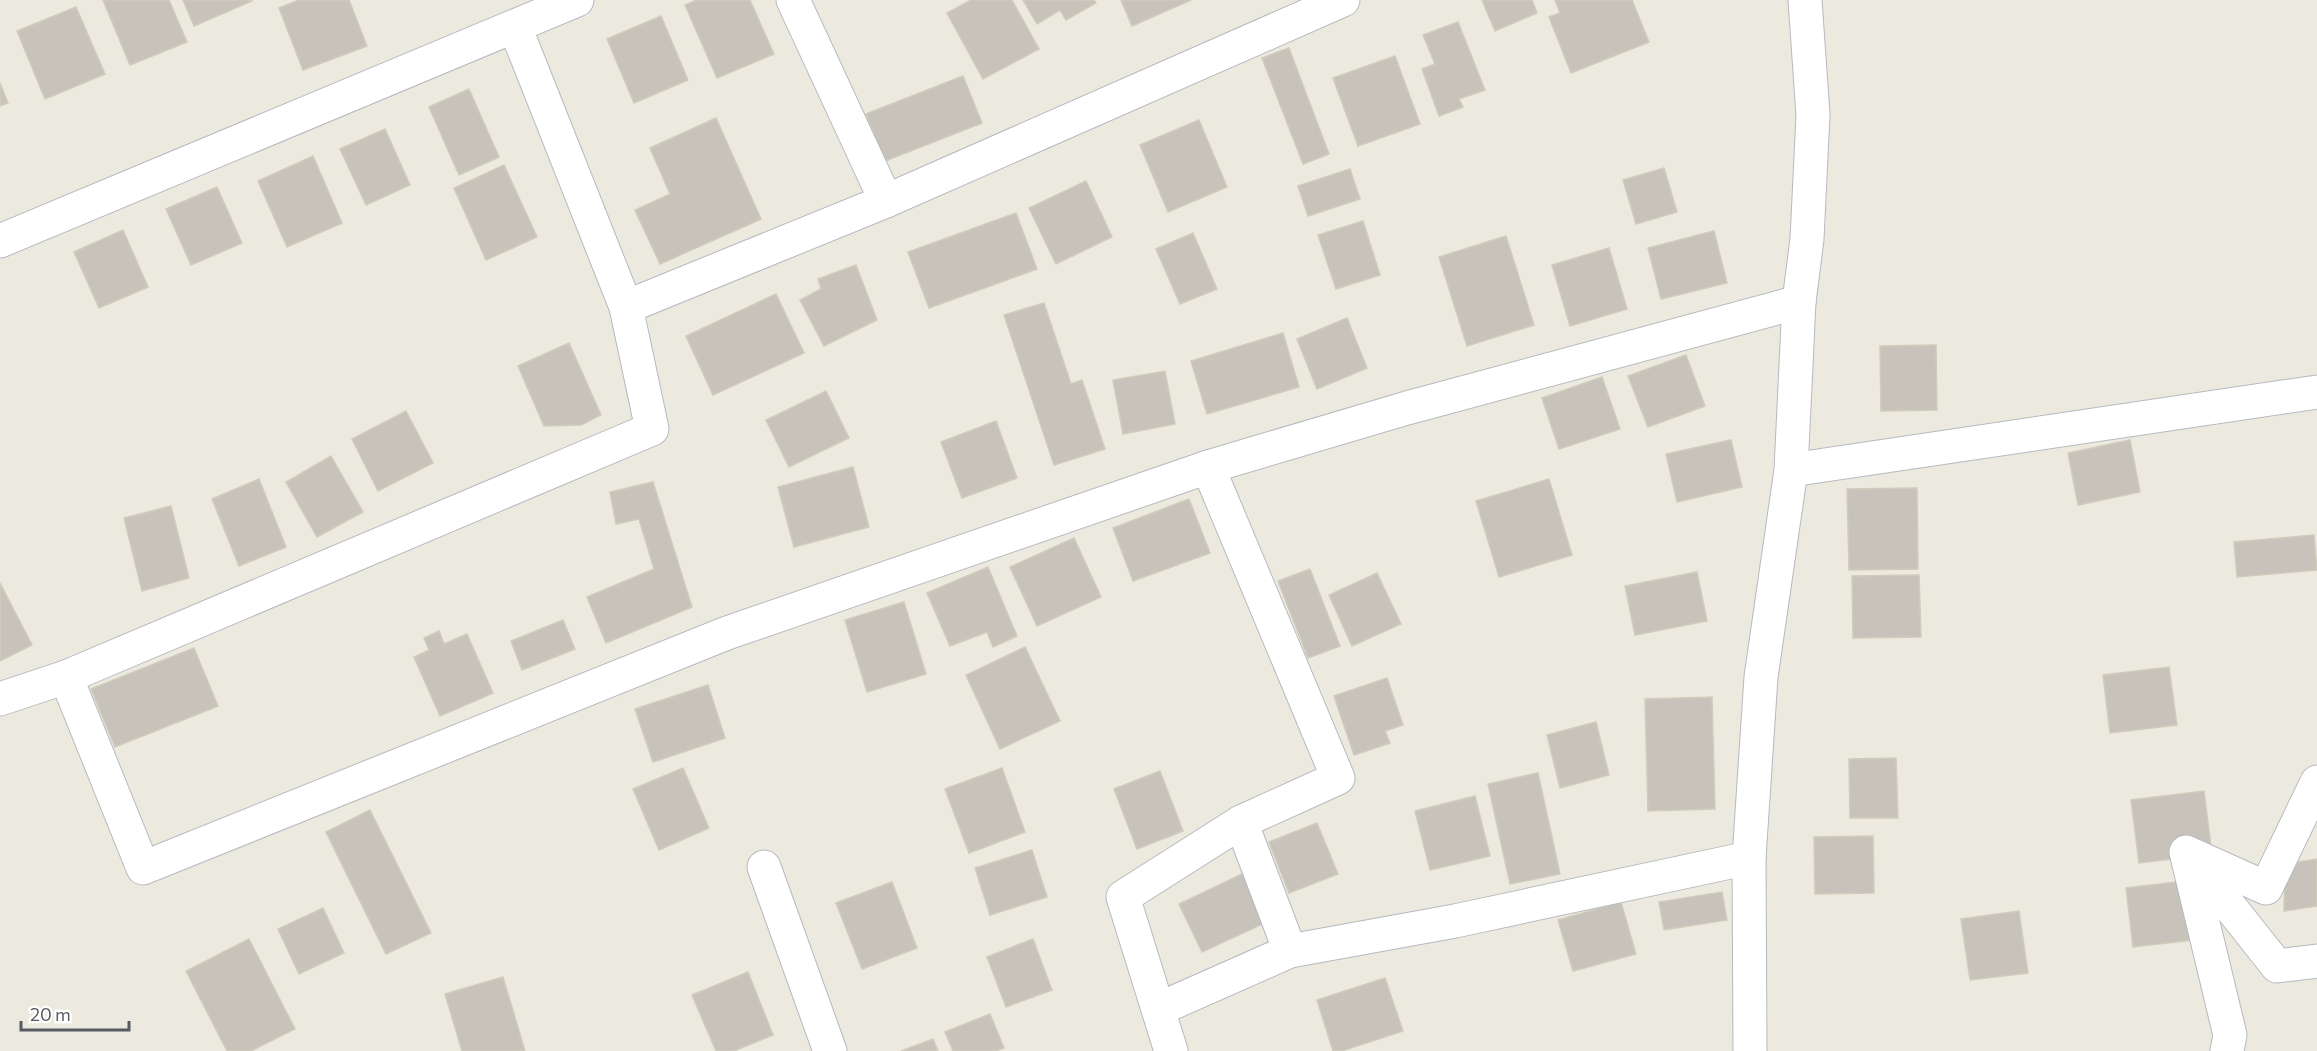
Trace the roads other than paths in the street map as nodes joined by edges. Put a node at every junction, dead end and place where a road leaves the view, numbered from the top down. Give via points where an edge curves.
1 (576, 0) edge
2 (793, 0) edge
3 (1343, 0) edge
4 (1805, 0) edge
5 (515, 27) junction
6 (886, 201) junction
7 (0, 241) edge
8 (1799, 302) junction
9 (626, 307) junction
10 (2317, 392) edge
11 (1208, 467) junction
12 (1791, 470) junction
13 (66, 677) junction
14 (0, 699) edge
15 (2317, 782) edge
16 (1241, 822) junction
17 (2186, 852) junction
18 (1749, 858) junction
19 (764, 867) dead end
20 (1290, 951) junction
21 (2317, 961) edge
22 (1159, 1009) junction
23 (830, 1051) edge
24 (1171, 1051) edge
25 (1750, 1051) edge
26 (2227, 1051) edge

1 - 5 street
2 - 6 street
3 - 6 street
4 - 8 street via 1813,116 1807,239
5 - 7 street
5 - 9 street
6 - 9 street
8 - 11 street via 1407,408
8 - 12 street
9 - 13 street via 652,429
10 - 12 street
11 - 13 street via 727,633 143,868
11 - 16 street via 1338,778
12 - 18 street via 1761,677
13 - 14 street
15 - 17 street via 2266,888
16 - 20 street
16 - 22 street via 1123,897
17 - 21 street via 2277,966
17 - 26 street via 2230,1035
18 - 20 street via 1455,921
18 - 25 street
19 - 23 street
20 - 22 street
22 - 24 street

